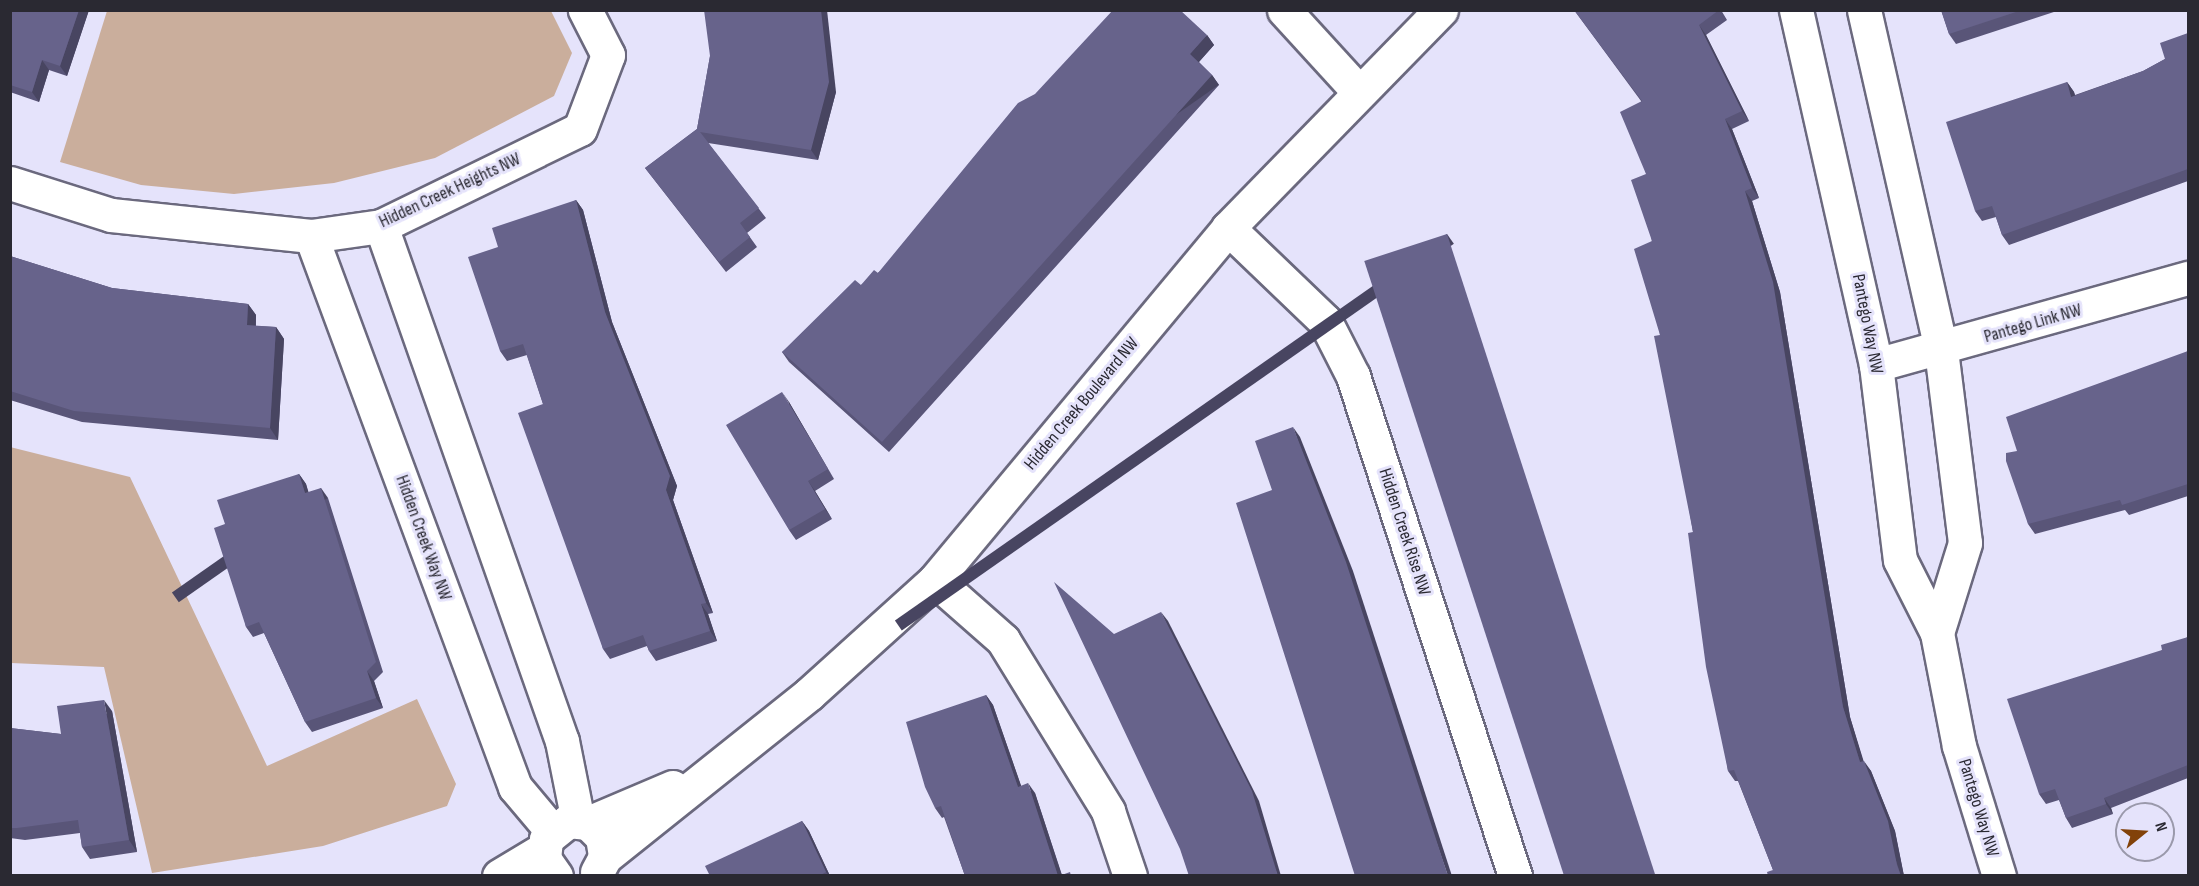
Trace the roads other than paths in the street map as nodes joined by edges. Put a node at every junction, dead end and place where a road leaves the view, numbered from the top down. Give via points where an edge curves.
1 (585, 10) edge
2 (1284, 10) edge
3 (1441, 10) edge
4 (1796, 10) edge
5 (1864, 10) edge
6 (1357, 90) junction
7 (10, 183) edge
8 (381, 226) junction
9 (1228, 228) junction
10 (311, 236) junction
11 (2188, 278) edge
12 (1941, 350) junction
13 (1876, 365) junction
14 (935, 580) junction
15 (1937, 633) junction
16 (702, 775) junction
17 (563, 840) edge
18 (601, 869) edge
19 (499, 876) edge
20 (1130, 876) edge
21 (1515, 876) edge
22 (1999, 876) edge

1 - 8 street, Hidden Creek Heights NW via 608,55 580,129
2 - 6 street
3 - 6 street, Hidden Creek Boulevard NW
4 - 13 street, Pantego Way NW
5 - 12 street, Pantego Way NW
6 - 9 street, Hidden Creek Boulevard NW
7 - 10 street, Hidden Creek Heights NW via 111,215
8 - 10 street, Hidden Creek Heights NW
8 - 17 street via 562,741
9 - 14 street, Hidden Creek Boulevard NW
9 - 21 street, Hidden Creek Rise NW via 1324,321 1353,376
10 - 17 street, Hidden Creek Way NW via 515,787
11 - 12 street, Pantego Link NW
12 - 13 street, Pantego Link NW
12 - 15 street, Pantego Way NW via 1965,543
13 - 15 street, Pantego Way NW via 1900,560
14 - 16 street, Hidden Creek Boulevard NW via 809,694
14 - 20 street via 1003,640 1108,811
15 - 22 street, Pantego Way NW via 1959,746
16 - 17 street, Hidden Creek Boulevard NW
16 - 18 street, Hidden Creek Boulevard NW
17 - 18 street via 602,837
17 - 19 street, Hidden Creek Boulevard NW

